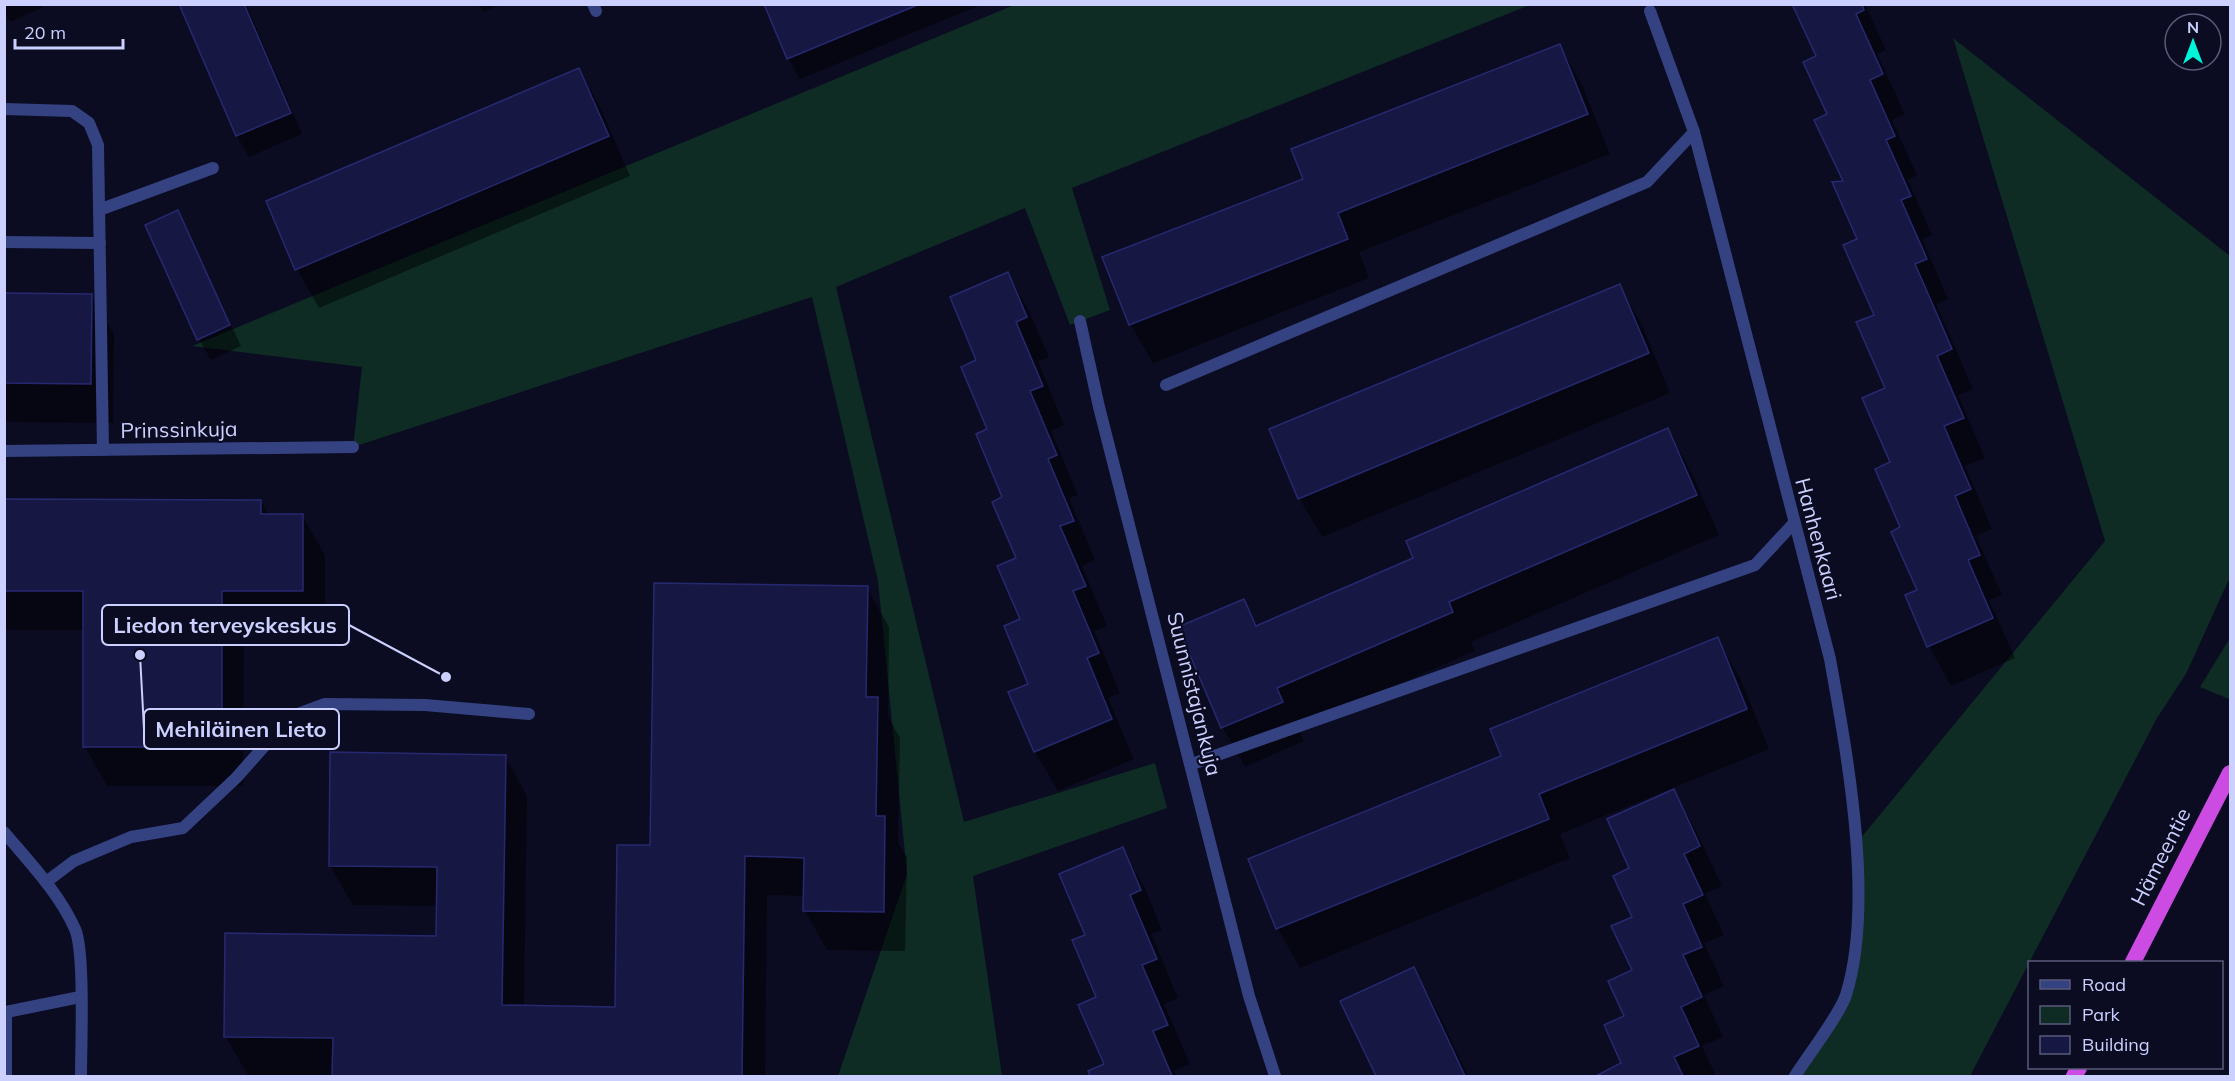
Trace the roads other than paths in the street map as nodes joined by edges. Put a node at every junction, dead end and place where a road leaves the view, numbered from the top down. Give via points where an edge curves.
1 (1650, 11) dead end
2 (4, 109) edge
3 (1694, 132) junction
4 (213, 168) dead end
5 (99, 210) junction
6 (4, 242) edge
7 (100, 243) junction
8 (1080, 321) dead end
9 (1166, 385) dead end
10 (353, 447) dead end
11 (103, 450) junction
12 (4, 451) edge
13 (1794, 523) junction
14 (529, 714) dead end
15 (1192, 764) junction
16 (2230, 773) edge
17 (2226, 792) edge
18 (4, 832) edge
19 (46, 882) junction
20 (2134, 961) edge
21 (80, 997) junction
22 (6, 1077) edge
23 (81, 1077) edge
24 (1275, 1077) edge
25 (1795, 1077) edge

1 - 3 street, Hanhenkaari
2 - 5 street via 72,111 89,123 98,145
3 - 9 street via 1647,182
3 - 13 street, Hanhenkaari
4 - 5 street
5 - 7 street
6 - 7 street
7 - 11 street
8 - 15 street, Suunnistajankuja
10 - 11 street, Prinssinkuja
11 - 12 street, Prinssinkuja
13 - 15 street via 1755,565
13 - 25 street, Hanhenkaari via 1830,659 1846,747 1859,928 1846,997
14 - 19 street via 424,705 325,704 298,714 283,726 183,828 131,837 74,861
15 - 24 street, Suunnistajankuja via 1249,996
16 - 17 highway, Hämeentie
17 - 20 highway, Hämeentie
18 - 19 street
19 - 21 street via 76,931
21 - 22 street via 6,1012
21 - 23 street

